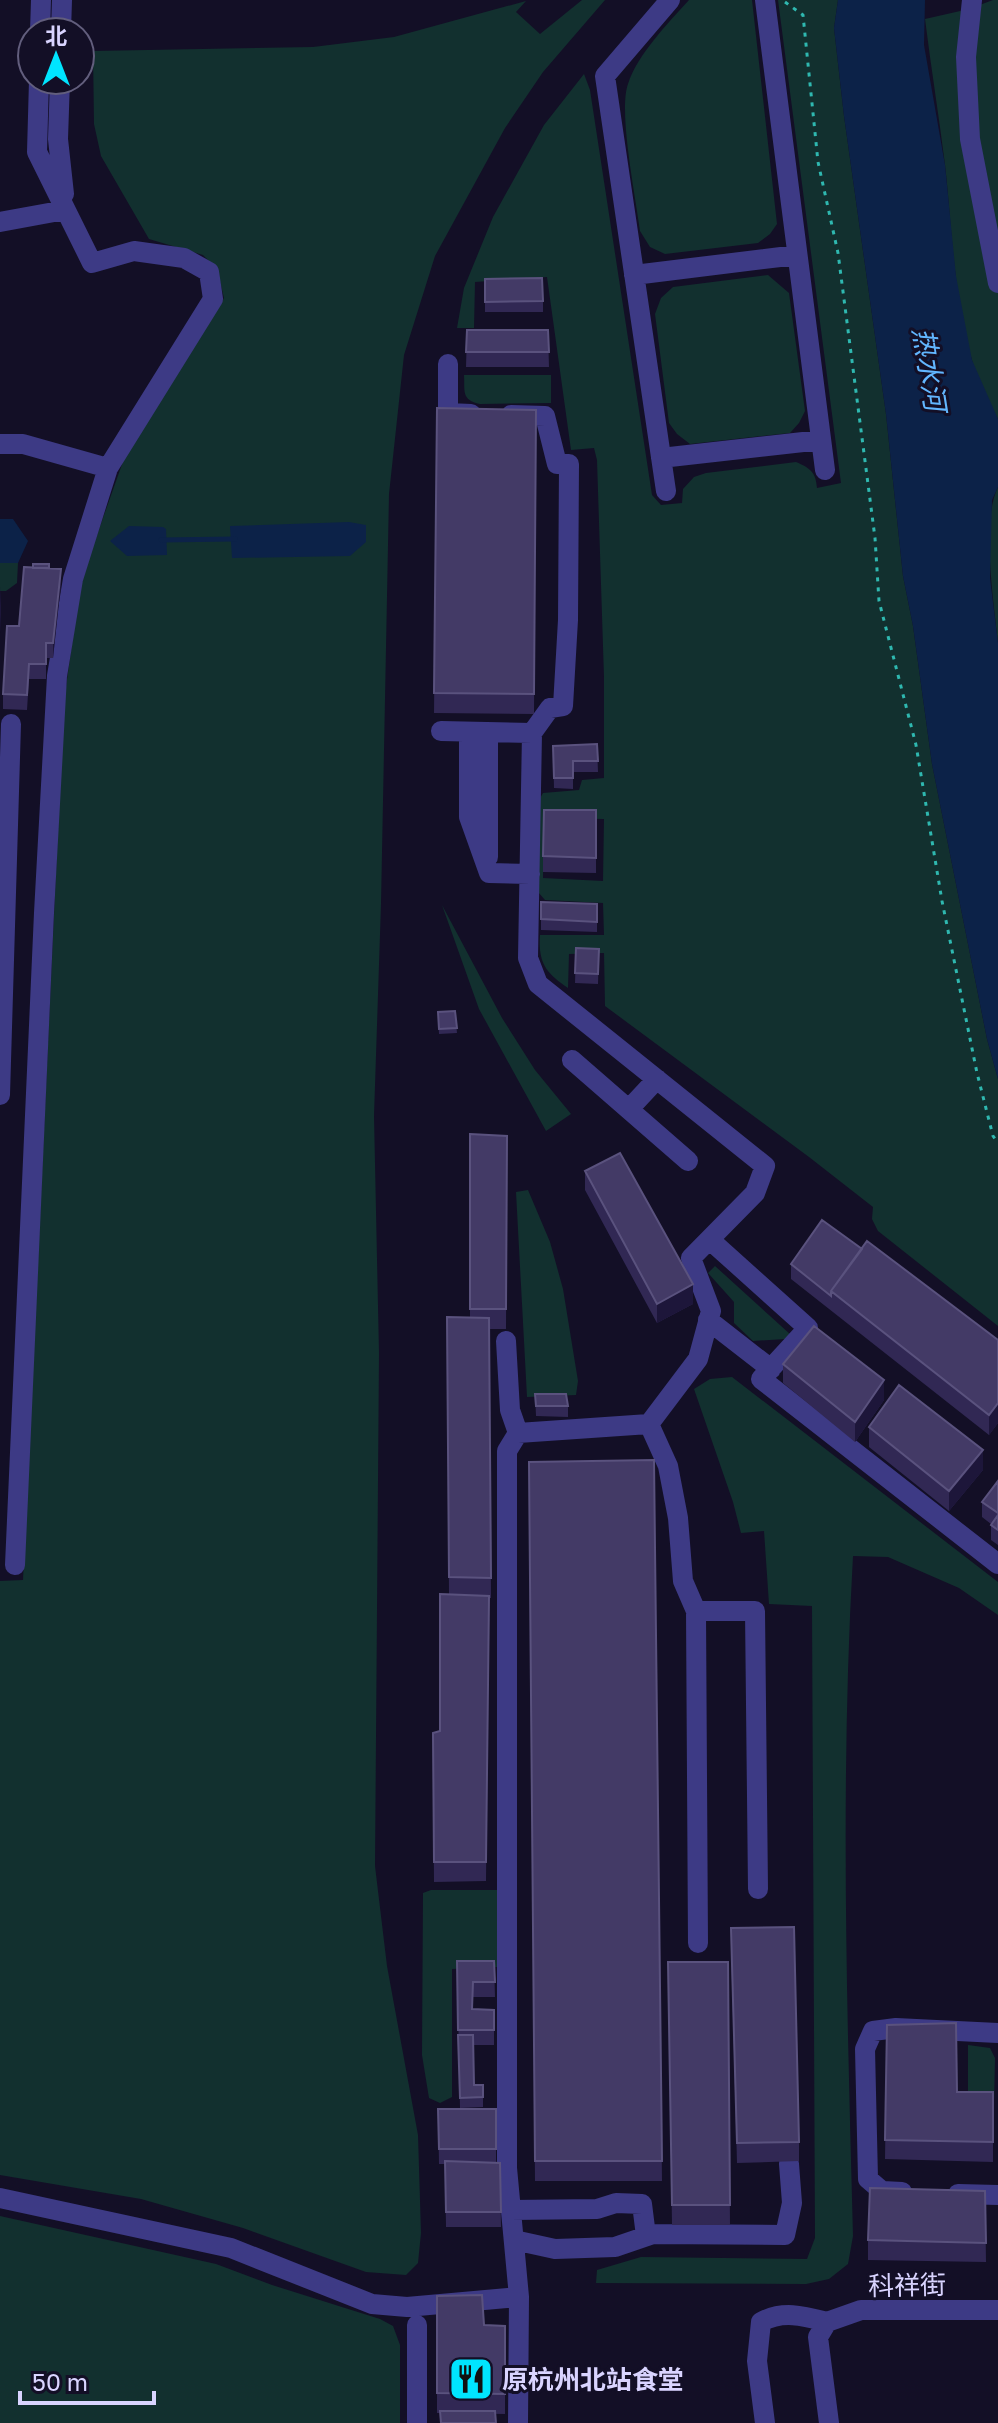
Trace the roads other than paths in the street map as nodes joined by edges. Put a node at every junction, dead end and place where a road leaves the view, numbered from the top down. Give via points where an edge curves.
1 (670, 0) edge
2 (765, 0) edge
3 (972, 0) edge
4 (39, 96) edge
5 (59, 96) edge
6 (65, 210) junction
7 (0, 222) edge
8 (797, 255) junction
9 (634, 275) junction
10 (998, 283) edge
11 (448, 364) dead end
12 (821, 440) junction
13 (0, 444) edge
14 (661, 458) junction
15 (108, 468) junction
16 (825, 470) dead end
17 (666, 491) dead end
18 (441, 731) dead end
19 (478, 732) junction
20 (532, 733) junction
21 (7, 734) edge
22 (4, 806) edge
23 (3, 872) edge
24 (530, 874) junction
25 (2, 946) edge
26 (1, 1010) edge
27 (572, 1060) dead end
28 (0, 1073) edge
29 (657, 1079) junction
30 (0, 1095) edge
31 (629, 1109) junction
32 (688, 1161) dead end
33 (710, 1240) junction
34 (708, 1320) junction
35 (506, 1341) dead end
36 (771, 1369) junction
37 (649, 1424) junction
38 (518, 1433) junction
39 (998, 1564) edge
40 (15, 1565) dead end
41 (696, 1611) junction
42 (758, 1889) dead end
43 (698, 1943) dead end
44 (998, 2033) edge
45 (789, 2164) dead end
46 (998, 2195) edge
47 (0, 2198) edge
48 (511, 2210) junction
49 (646, 2236) junction
50 (514, 2240) junction
51 (519, 2297) junction
52 (998, 2310) edge
53 (827, 2322) junction
54 (417, 2325) dead end
55 (417, 2423) edge
56 (518, 2423) edge
57 (765, 2423) edge
58 (829, 2423) edge

1 - 9 street via 605,76
2 - 8 street
3 - 10 street via 966,57 970,139
4 - 6 street via 37,152
5 - 6 street
6 - 7 street
6 - 15 street via 92,263 134,251 184,258 209,272 213,299
8 - 9 street
8 - 12 street
9 - 14 street
11 - 20 street via 448,413 545,416 557,464 569,464 563,706 550,708
12 - 14 street
12 - 16 street
13 - 15 street via 23,444
14 - 17 street
15 - 40 street via 73,579 56,692
18 - 19 street
19 - 20 street
19 - 24 street via 469,817 489,873
20 - 24 street
21 - 22 street
22 - 23 street
23 - 25 street
24 - 29 street via 536,905 528,958 538,984
25 - 26 street
26 - 28 street
27 - 31 street
28 - 30 street
29 - 31 street
29 - 33 street via 765,1166 755,1193
31 - 32 street
33 - 34 street via 691,1258 711,1311
33 - 36 street via 808,1328
34 - 36 street
34 - 37 street via 698,1359
35 - 38 street via 510,1410
36 - 39 street via 761,1379
37 - 38 street
37 - 41 street via 668,1466 683,1581
38 - 48 street via 507,1451 500,2116
41 - 42 street via 755,1611
41 - 43 street
44 - 46 street via 896,2028 873,2031 865,2049 868,2179 882,2191
45 - 49 street via 792,2203 785,2235
47 - 51 street via 231,2248 372,2304 407,2307
48 - 49 street via 642,2204
48 - 50 street
49 - 50 street via 615,2247 555,2249
50 - 51 street
51 - 56 street
52 - 53 street, 科祥街 via 861,2310
53 - 57 street via 799,2315 761,2322 757,2361
53 - 58 street via 818,2337
54 - 55 street

